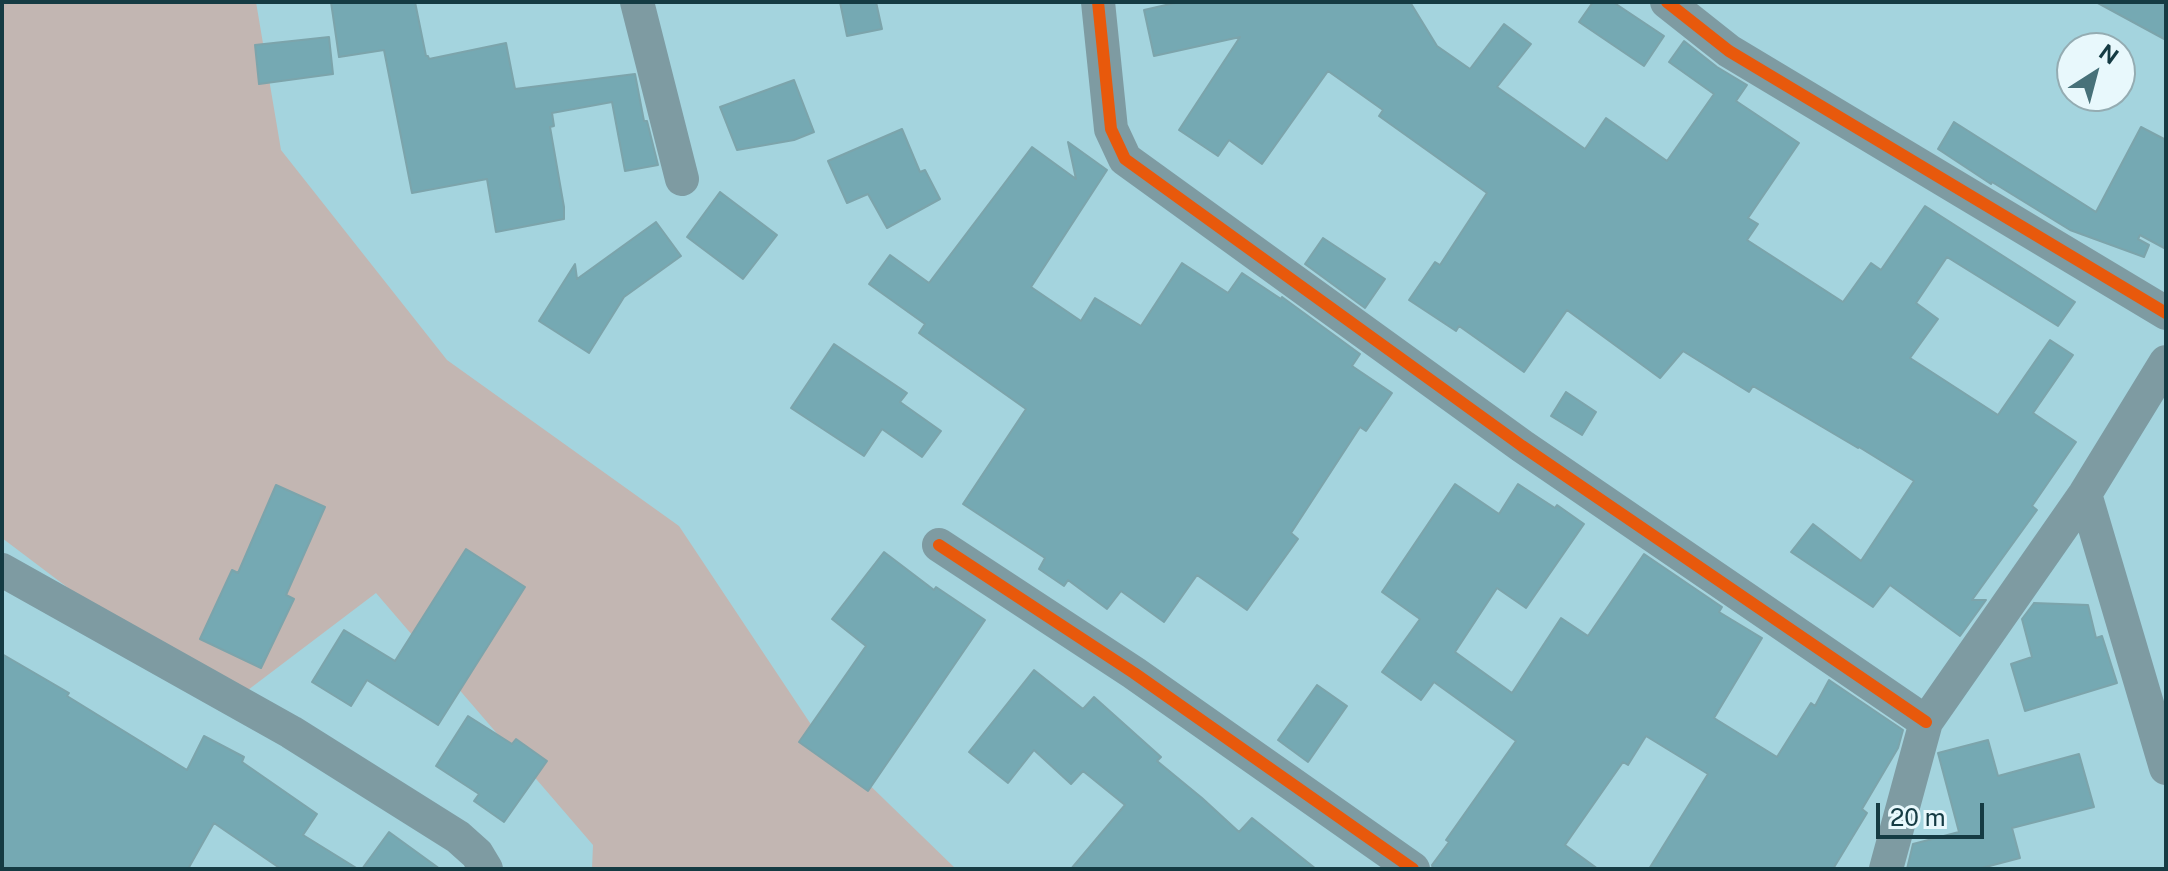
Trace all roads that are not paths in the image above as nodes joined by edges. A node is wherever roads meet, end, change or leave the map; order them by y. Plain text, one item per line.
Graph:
1 (637, 2) edge
2 (1098, 2) edge
3 (1667, 2) edge
4 (682, 179) dead end
5 (2166, 313) edge
6 (2166, 362) edge
7 (2085, 494) junction
8 (939, 545) dead end
9 (2, 570) edge
10 (1926, 722) junction
11 (2166, 768) edge
12 (486, 869) edge
13 (1413, 869) edge
14 (1886, 869) edge

1 - 4 street
2 - 10 street
3 - 5 street
6 - 7 street
7 - 10 street
7 - 11 street
8 - 13 street
9 - 12 street
10 - 14 street

